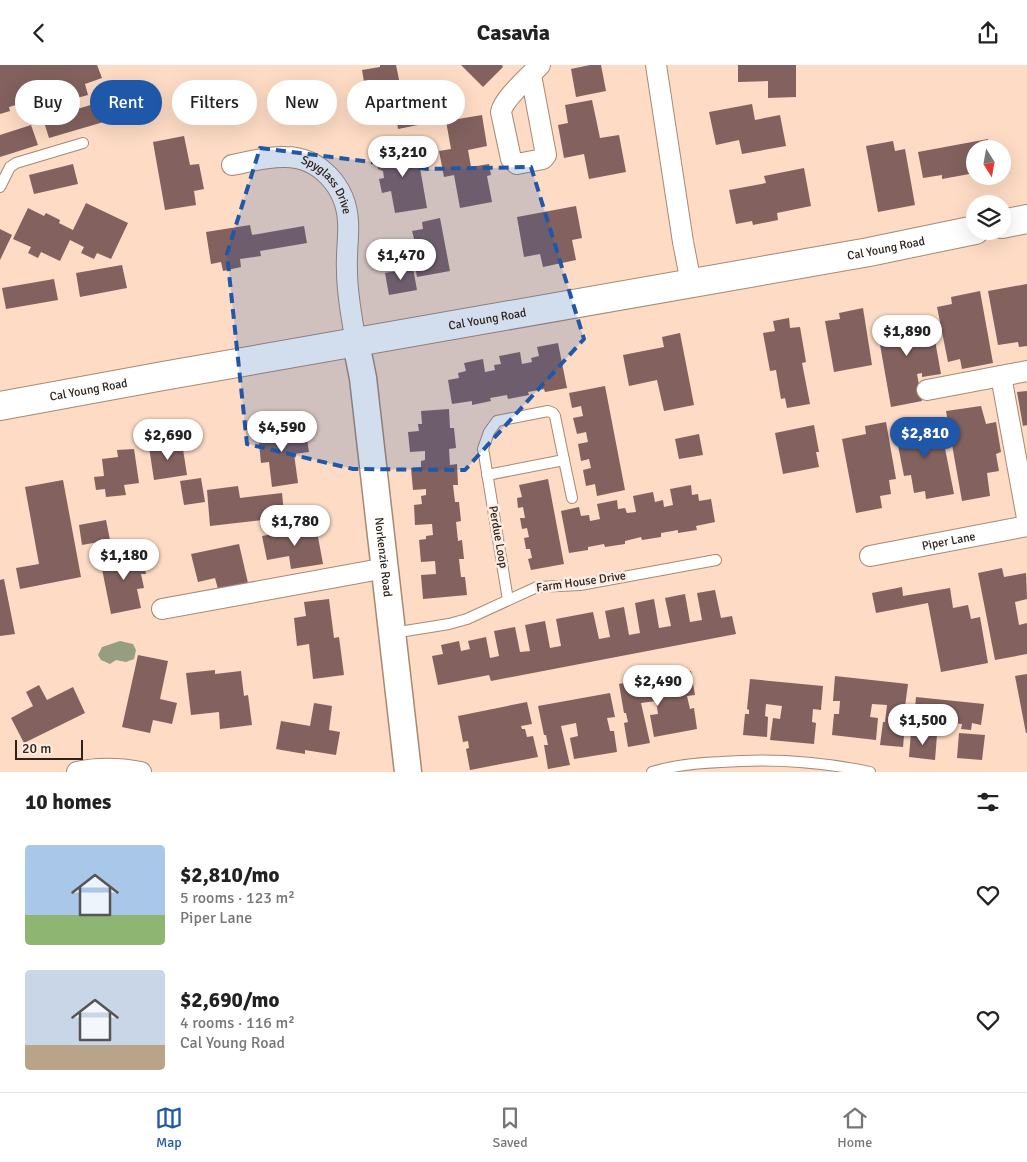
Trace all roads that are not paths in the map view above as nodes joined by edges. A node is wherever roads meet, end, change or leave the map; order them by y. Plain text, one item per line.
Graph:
1 (656, 65) edge
2 (83, 143) dead end
3 (232, 165) dead end
4 (0, 187) edge
5 (1027, 219) edge
6 (1011, 222) edge
7 (966, 232) edge
8 (692, 283) junction
9 (356, 343) junction
10 (1027, 371) edge
11 (1001, 377) junction
12 (927, 390) dead end
13 (0, 406) edge
14 (564, 460) junction
15 (487, 475) junction
16 (572, 498) dead end
17 (1027, 518) edge
18 (1027, 526) edge
19 (870, 556) dead end
20 (716, 560) dead end
21 (386, 568) junction
22 (508, 600) junction
23 (162, 609) dead end
24 (393, 633) junction
25 (704, 767) edge
26 (77, 772) edge
27 (141, 772) edge
28 (408, 772) edge
29 (652, 772) edge
30 (870, 772) edge

1 - 8 street
2 - 4 lane
3 - 9 street, Spyglass Drive
5 - 6 main road
7 - 8 main road, Cal Young Road
8 - 9 main road, Cal Young Road
9 - 13 main road, Cal Young Road
9 - 21 street, Norkenzie Road
10 - 11 street
11 - 12 street
11 - 17 street
14 - 15 lane
14 - 15 lane, Perdue Loop
14 - 16 lane, Perdue Loop
15 - 22 lane, Perdue Loop
18 - 19 street, Piper Lane
20 - 22 lane, Farm House Drive
21 - 23 street
21 - 24 street, Norkenzie Road
22 - 24 lane, Farm House Drive
24 - 28 street, Norkenzie Road
25 - 29 lane
25 - 30 lane
26 - 27 street

